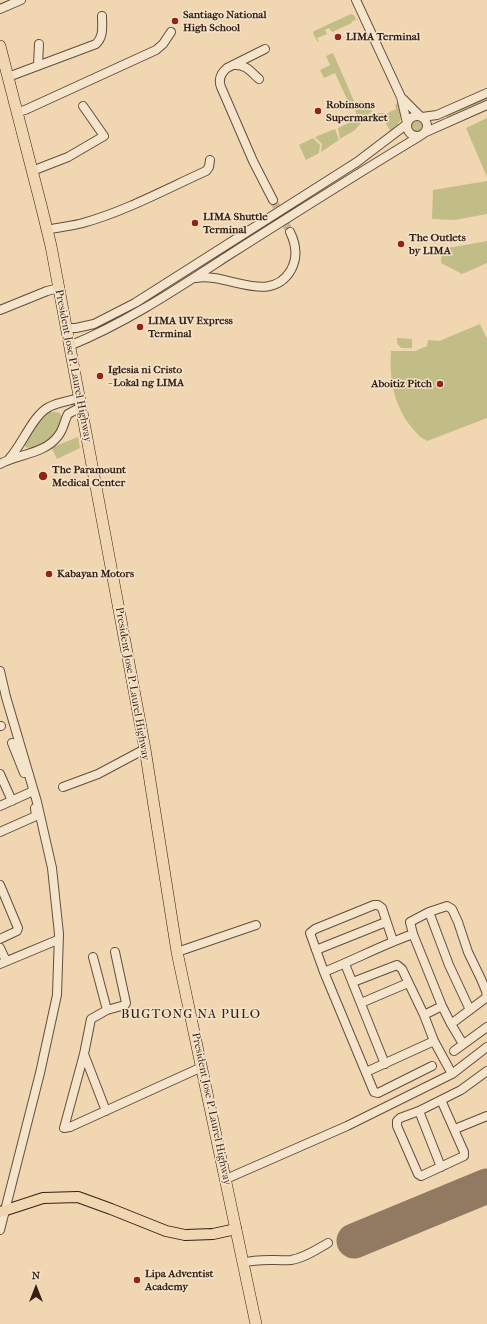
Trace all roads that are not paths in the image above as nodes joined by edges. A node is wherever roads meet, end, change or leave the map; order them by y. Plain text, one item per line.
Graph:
1 (21, 0) edge
2 (356, 0) edge
3 (0, 9) edge
4 (102, 16) dead end
5 (171, 32) dead end
6 (39, 44) dead end
7 (0, 46) edge
8 (265, 49) dead end
9 (38, 65) junction
10 (232, 65) junction
11 (8, 77) junction
12 (259, 79) dead end
13 (487, 93) edge
14 (401, 97) junction
15 (487, 105) edge
16 (83, 106) dead end
17 (17, 112) junction
18 (421, 117) junction
19 (407, 124) junction
20 (423, 134) junction
21 (367, 155) junction
22 (210, 160) dead end
23 (374, 164) junction
24 (32, 170) junction
25 (273, 200) tunnel mouth
26 (47, 230) junction
27 (290, 232) tunnel mouth
28 (190, 281) junction
29 (58, 288) junction
30 (160, 288) junction
31 (166, 296) junction
32 (0, 310) edge
33 (66, 328) junction
34 (69, 346) junction
35 (80, 403) junction
36 (9, 459) junction
37 (0, 464) edge
38 (0, 671) edge
39 (0, 703) edge
40 (10, 716) dead end
41 (10, 744) dead end
42 (145, 749) junction
43 (0, 774) edge
44 (63, 787) dead end
45 (31, 792) junction
46 (12, 801) junction
47 (0, 806) edge
48 (0, 832) edge
49 (0, 885) edge
50 (429, 912) junction
51 (386, 922) junction
52 (256, 925) dead end
53 (413, 934) junction
54 (0, 939) edge
55 (55, 941) dead end
56 (393, 941) junction
57 (0, 948) edge
58 (316, 950) junction
59 (115, 952) dead end
60 (177, 952) junction
61 (93, 957) dead end
62 (3, 963) edge
63 (345, 964) junction
64 (324, 972) junction
65 (484, 979) edge
66 (353, 982) junction
67 (408, 983) junction
68 (361, 1003) junction
69 (442, 1006) junction
70 (106, 1010) junction
71 (470, 1010) junction
72 (424, 1015) junction
73 (451, 1024) junction
74 (487, 1027) edge
75 (434, 1041) junction
76 (463, 1044) junction
77 (487, 1047) edge
78 (454, 1051) dead end
79 (84, 1054) junction
80 (385, 1064) junction
81 (432, 1066) dead end
82 (202, 1067) junction
83 (487, 1071) edge
84 (366, 1072) junction
85 (452, 1074) junction
86 (441, 1100) junction
87 (106, 1111) junction
88 (419, 1111) junction
89 (487, 1116) edge
90 (455, 1129) junction
91 (441, 1167) junction
92 (226, 1179) junction
93 (3, 1211) edge
94 (236, 1229) junction
95 (0, 1230) edge
96 (328, 1243) dead end
97 (243, 1263) junction
98 (256, 1324) edge

1 - 3 street
2 - 14 street
4 - 9 street
5 - 17 street
6 - 9 street
7 - 11 highway, President Jose P. Laurel Highway
8 - 10 street
9 - 11 street
10 - 12 street
10 - 25 street
11 - 17 highway, President Jose P. Laurel Highway
13 - 18 street
14 - 18 street
14 - 19 street
15 - 20 street
16 - 24 street
17 - 24 highway, President Jose P. Laurel Highway
18 - 19 street
18 - 20 street
19 - 20 street
19 - 21 street
20 - 23 street
21 - 23 street
21 - 30 street
22 - 26 street
23 - 28 street
24 - 26 highway, President Jose P. Laurel Highway
26 - 29 highway, President Jose P. Laurel Highway
27 - 28 street
28 - 31 street
29 - 32 street
29 - 33 highway, President Jose P. Laurel Highway
30 - 31 street
30 - 33 street
31 - 34 street
33 - 34 highway, President Jose P. Laurel Highway
34 - 35 highway, President Jose P. Laurel Highway
35 - 36 street
35 - 36 street
35 - 42 highway, President Jose P. Laurel Highway
36 - 37 street
38 - 93 street
39 - 40 street
41 - 45 street
42 - 44 street
42 - 60 highway, President Jose P. Laurel Highway
43 - 46 street
45 - 46 street
45 - 48 street
46 - 47 street
49 - 54 street
50 - 53 street
50 - 65 street
50 - 71 street
51 - 56 street
51 - 58 street
51 - 58 street
52 - 60 street
53 - 56 street
53 - 69 street
55 - 62 street
56 - 63 street
57 - 62 street
58 - 64 street
59 - 70 street
60 - 82 highway, President Jose P. Laurel Highway
61 - 70 street
63 - 64 street
63 - 66 street
64 - 84 street
65 - 71 street
66 - 67 street
66 - 68 street
67 - 68 street
67 - 72 street
68 - 80 street
69 - 72 street
69 - 73 street
70 - 79 street
71 - 73 street
72 - 75 street
73 - 76 street
74 - 76 street
75 - 80 street
75 - 85 street
76 - 78 street
77 - 85 street
79 - 87 street
79 - 87 street
80 - 84 street
81 - 84 street
82 - 87 street
82 - 92 highway, President Jose P. Laurel Highway
83 - 86 street
85 - 92 street
86 - 88 street
86 - 90 street
88 - 91 street
88 - 91 street
89 - 90 street
90 - 91 street
92 - 94 highway, President Jose P. Laurel Highway
93 - 94 main road
93 - 95 street
94 - 97 highway, President Jose P. Laurel Highway
96 - 97 street
97 - 98 highway, President Jose P. Laurel Highway

